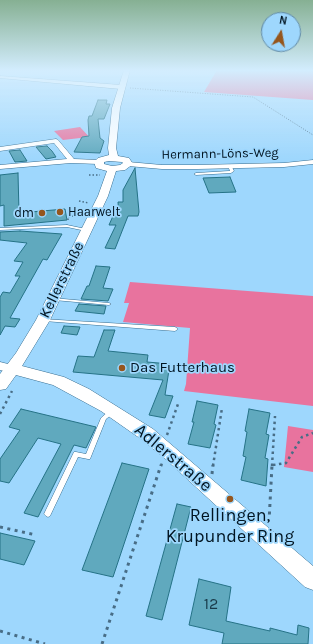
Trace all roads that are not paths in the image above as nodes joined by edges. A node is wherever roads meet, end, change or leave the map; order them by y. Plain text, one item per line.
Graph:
1 (118, 100) edge
2 (0, 149) edge
3 (114, 158) junction
4 (70, 161) junction
5 (99, 162) junction
6 (313, 162) edge
7 (128, 164) junction
8 (230, 166) junction
9 (0, 167) edge
10 (112, 169) junction
11 (196, 174) dead end
12 (0, 229) edge
13 (86, 230) junction
14 (53, 299) junction
15 (109, 304) dead end
16 (43, 320) junction
17 (175, 329) dead end
18 (6, 368) edge
19 (7, 386) edge
20 (113, 411) junction
21 (48, 514) dead end
22 (313, 580) edge

1 - 3 main road
2 - 4 street
3 - 5 main road
3 - 7 main road
4 - 5 street
4 - 9 street
5 - 10 main road
6 - 8 street, Hermann-Löns-Weg
7 - 8 street, Hermann-Löns-Weg
7 - 10 main road
8 - 11 lane
10 - 13 main road, Kellerstraße
12 - 13 lane
13 - 14 main road, Kellerstraße
14 - 15 lane
14 - 16 main road, Kellerstraße
16 - 17 lane
16 - 18 main road, Kellerstraße
18 - 19 main road, Kellerstraße
18 - 20 main road, Adlerstraße
20 - 21 lane
20 - 22 main road, Adlerstraße

